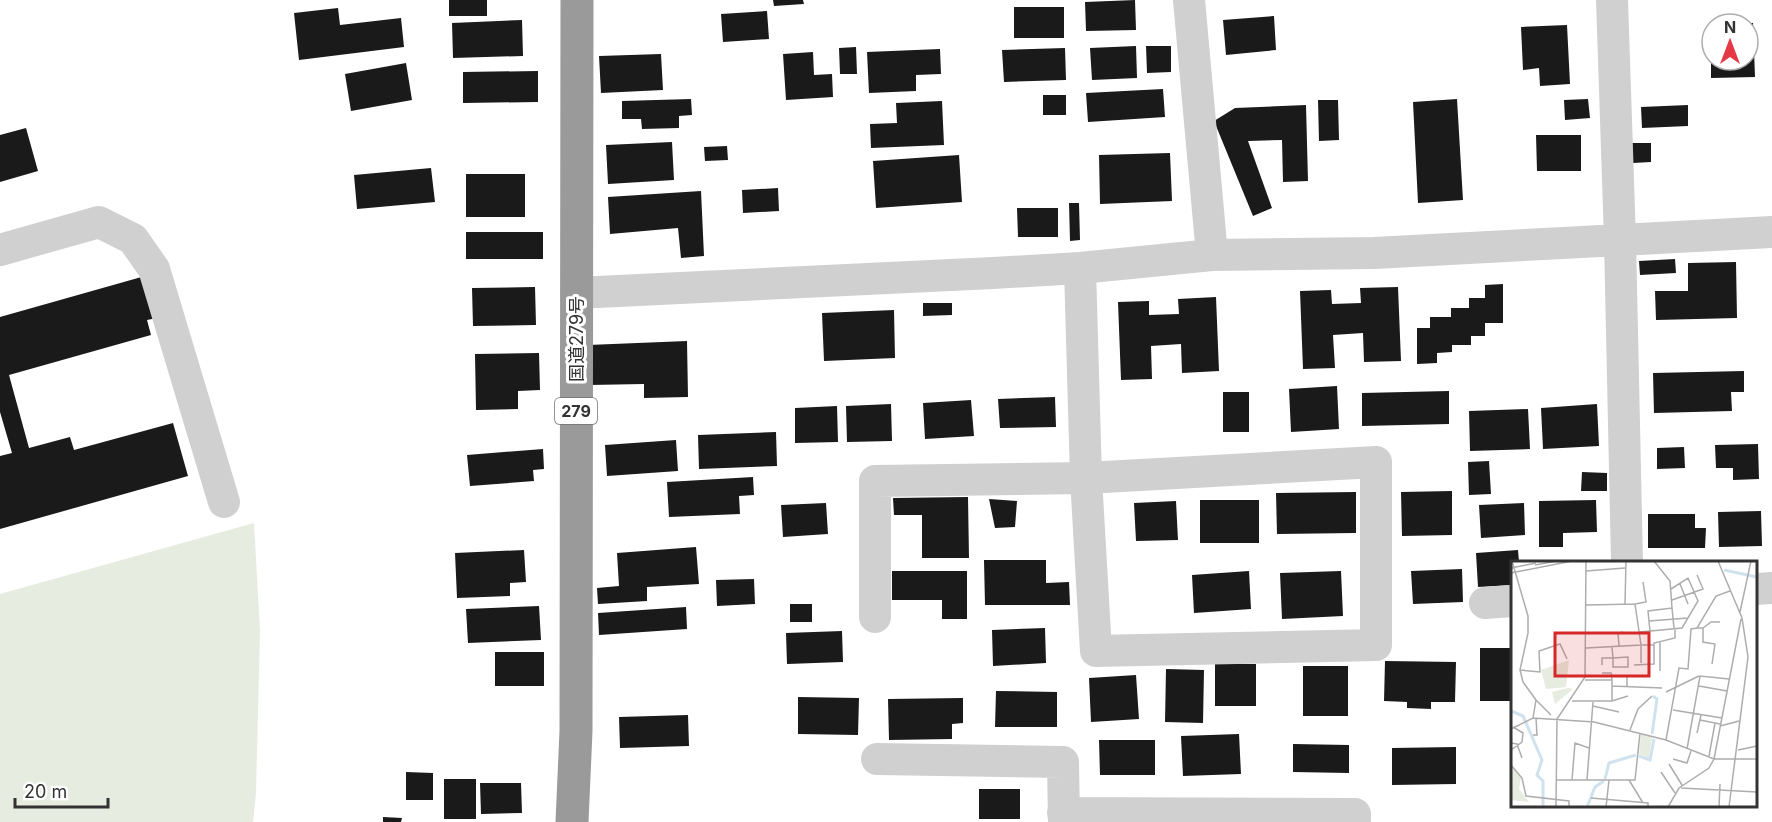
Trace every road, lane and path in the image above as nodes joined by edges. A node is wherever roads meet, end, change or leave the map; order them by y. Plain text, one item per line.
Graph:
1 (577, 0) edge
2 (1189, 0) edge
3 (1612, 0) edge
4 (1772, 232) edge
5 (1620, 240) junction
6 (0, 250) edge
7 (1212, 255) junction
8 (1080, 268) junction
9 (576, 293) junction
10 (1086, 478) junction
11 (224, 502) dead end
12 (1627, 561) edge
13 (1772, 588) edge
14 (1757, 589) edge
15 (875, 617) dead end
16 (877, 759) dead end
17 (1064, 818) edge
18 (572, 822) edge
19 (1355, 822) edge

1 - 9 highway, 国道279号 / 279
2 - 7 street
3 - 5 street
4 - 5 street
5 - 7 street
5 - 12 street
6 - 11 street
7 - 8 street
8 - 9 street
8 - 10 street
9 - 18 highway, 国道279号 / 279
10 - 10 street
10 - 15 street
13 - 14 street
16 - 17 street
17 - 19 street

